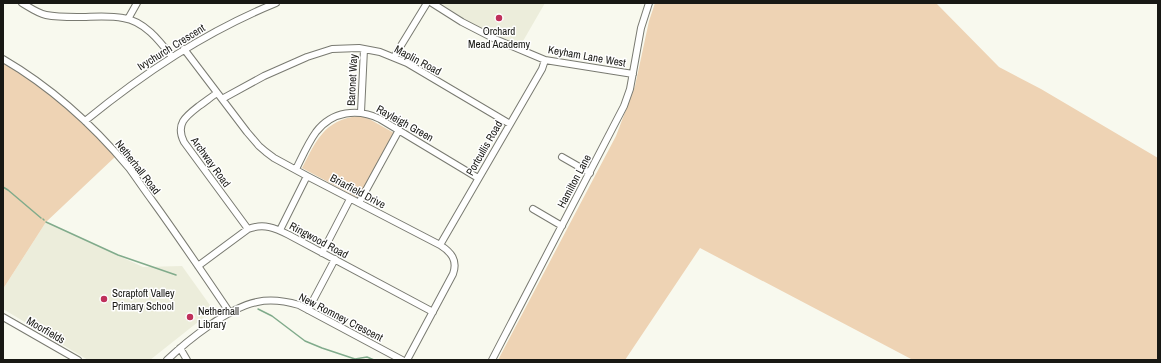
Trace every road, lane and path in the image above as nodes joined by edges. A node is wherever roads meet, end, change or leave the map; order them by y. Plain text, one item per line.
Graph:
1 (22, 3) edge
2 (136, 3) edge
3 (275, 3) edge
4 (427, 3) edge
5 (432, 3) edge
6 (649, 3) edge
7 (128, 19) junction
8 (184, 49) junction
9 (364, 49) junction
10 (172, 57) junction
11 (394, 57) junction
12 (3, 59) edge
13 (545, 60) junction
14 (633, 74) junction
15 (217, 93) junction
16 (222, 99) junction
17 (361, 112) junction
18 (85, 121) junction
19 (510, 124) junction
20 (399, 130) junction
21 (562, 157) dead end
22 (296, 170) junction
23 (590, 172) junction
24 (307, 176) junction
25 (478, 178) junction
26 (350, 199) junction
27 (359, 204) junction
28 (533, 209) dead end
29 (562, 226) junction
30 (248, 229) junction
31 (280, 230) junction
32 (440, 245) junction
33 (322, 253) junction
34 (335, 260) junction
35 (198, 266) junction
36 (308, 310) junction
37 (433, 312) junction
38 (230, 313) junction
39 (3, 317) edge
40 (180, 348) junction
41 (67, 357) edge
42 (78, 360) edge
43 (166, 360) edge
44 (187, 360) edge
45 (402, 360) edge
46 (407, 360) edge
47 (492, 360) edge

1 - 7 street
2 - 7 street
3 - 8 street, Ivychurch Crescent
4 - 11 street
5 - 13 street, Keyham Lane West
6 - 14 street, Hamilton Lane
7 - 10 street
8 - 10 street, Ivychurch Crescent
8 - 15 street, Briarfield Drive
9 - 11 street, Maplin Road
9 - 16 street, Maplin Road
9 - 17 street, Baronet Way
10 - 18 street, Ivychurch Crescent
11 - 19 street, Maplin Road
12 - 18 street, Netherhall Road
13 - 14 street, Keyham Lane West
13 - 19 street, Portcullis Road
14 - 23 street, Hamilton Lane
15 - 16 street, Briarfield Drive
15 - 30 street, Archway Road
16 - 22 street, Briarfield Drive
17 - 20 street, Rayleigh Green
17 - 22 street, Rayleigh Green
18 - 35 street, Netherhall Road
19 - 25 street, Portcullis Road
20 - 25 street, Rayleigh Green
20 - 27 street
21 - 23 street
22 - 24 street, Briarfield Drive
23 - 29 street, Hamilton Lane
24 - 26 street, Briarfield Drive
24 - 31 street
25 - 32 street, Portcullis Road
26 - 27 street, Briarfield Drive
26 - 33 street
27 - 32 street, Briarfield Drive
28 - 29 street
29 - 47 street, Hamilton Lane
30 - 31 street, Ringwood Road
30 - 35 street, Ringwood Road
31 - 33 street, Ringwood Road
32 - 37 street, Briarfield Drive
33 - 34 street, Ringwood Road
34 - 36 street
34 - 37 street, Ringwood Road
35 - 38 street, Netherhall Road
36 - 38 street, New Romney Crescent
36 - 45 street, New Romney Crescent
37 - 46 street, Briarfield Drive
38 - 40 street, New Romney Crescent
39 - 41 street, Moorfields
40 - 43 street, New Romney Crescent
40 - 44 street
41 - 42 street, Moorfields

